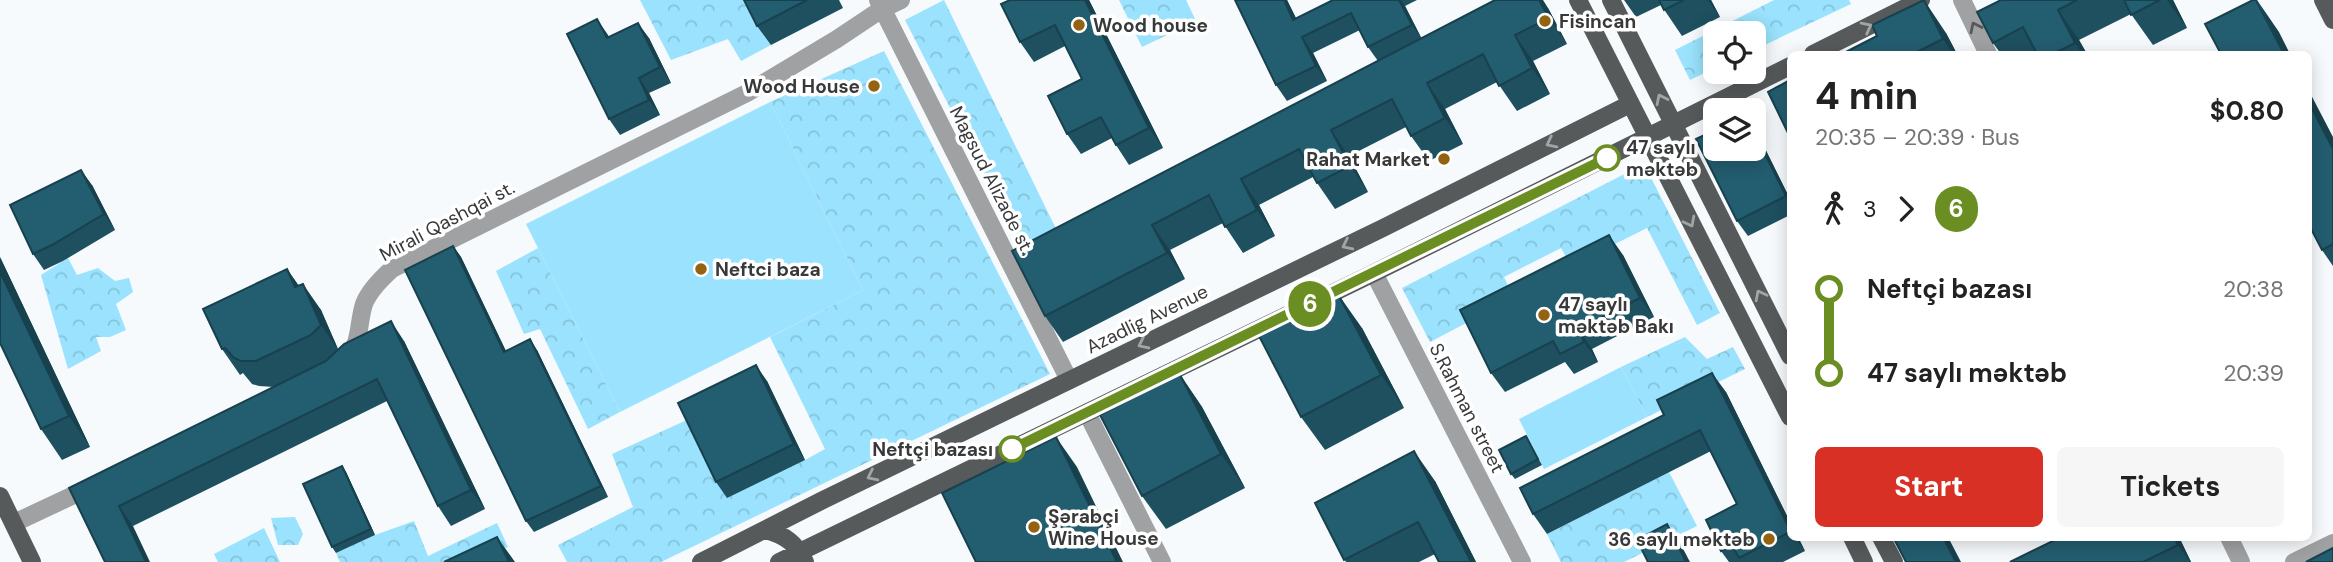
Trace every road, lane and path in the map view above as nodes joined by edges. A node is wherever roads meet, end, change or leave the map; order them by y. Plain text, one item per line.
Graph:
1 (901, 0) edge
2 (1578, 0) edge
3 (1611, 0) edge
4 (1920, 0) edge
5 (1962, 0) edge
6 (2323, 0) edge
7 (880, 5) edge
8 (2333, 20) edge
9 (1819, 51) edge
10 (1987, 51) edge
11 (1787, 68) edge
12 (1630, 104) junction
13 (1681, 121) junction
14 (1647, 138) junction
15 (1374, 273) junction
16 (1787, 350) edge
17 (335, 370) edge
18 (1069, 380) junction
19 (1787, 411) edge
20 (1087, 413) junction
21 (105, 480) edge
22 (0, 496) edge
23 (13, 523) junction
24 (765, 530) junction
25 (1854, 541) edge
26 (1883, 541) edge
27 (2231, 541) edge
28 (2333, 543) edge
29 (802, 557) edge
30 (32, 562) edge
31 (701, 562) edge
32 (779, 562) edge
33 (1162, 562) edge
34 (1522, 562) edge
35 (1864, 562) edge
36 (1894, 562) edge
37 (2241, 562) edge
38 (2294, 562) edge

1 - 7 street, Mirali Qashqai st.
2 - 12 main road
13 -> 3 main road
9 -> 4 main road
10 -> 5 street
6 - 8 main road
7 - 17 street, Mirali Qashqai st.
7 - 18 street, Magsud Alizade st.
11 - 13 main road
12 - 14 main road
12 -> 18 main road, Azadlig Avenue
13 - 14 main road
16 -> 13 main road
14 - 15 main road
14 -> 19 main road
15 - 20 main road
15 - 34 street, S.Rahman street
18 -> 24 main road, Azadlig Avenue
20 - 29 main road
20 - 33 street
21 - 23 street
22 - 23 main road
23 - 30 main road
24 - 29 main road
24 - 31 main road, Azadlig Avenue
25 - 35 main road
26 - 36 main road
27 - 37 street
28 - 38 street
29 - 32 main road

